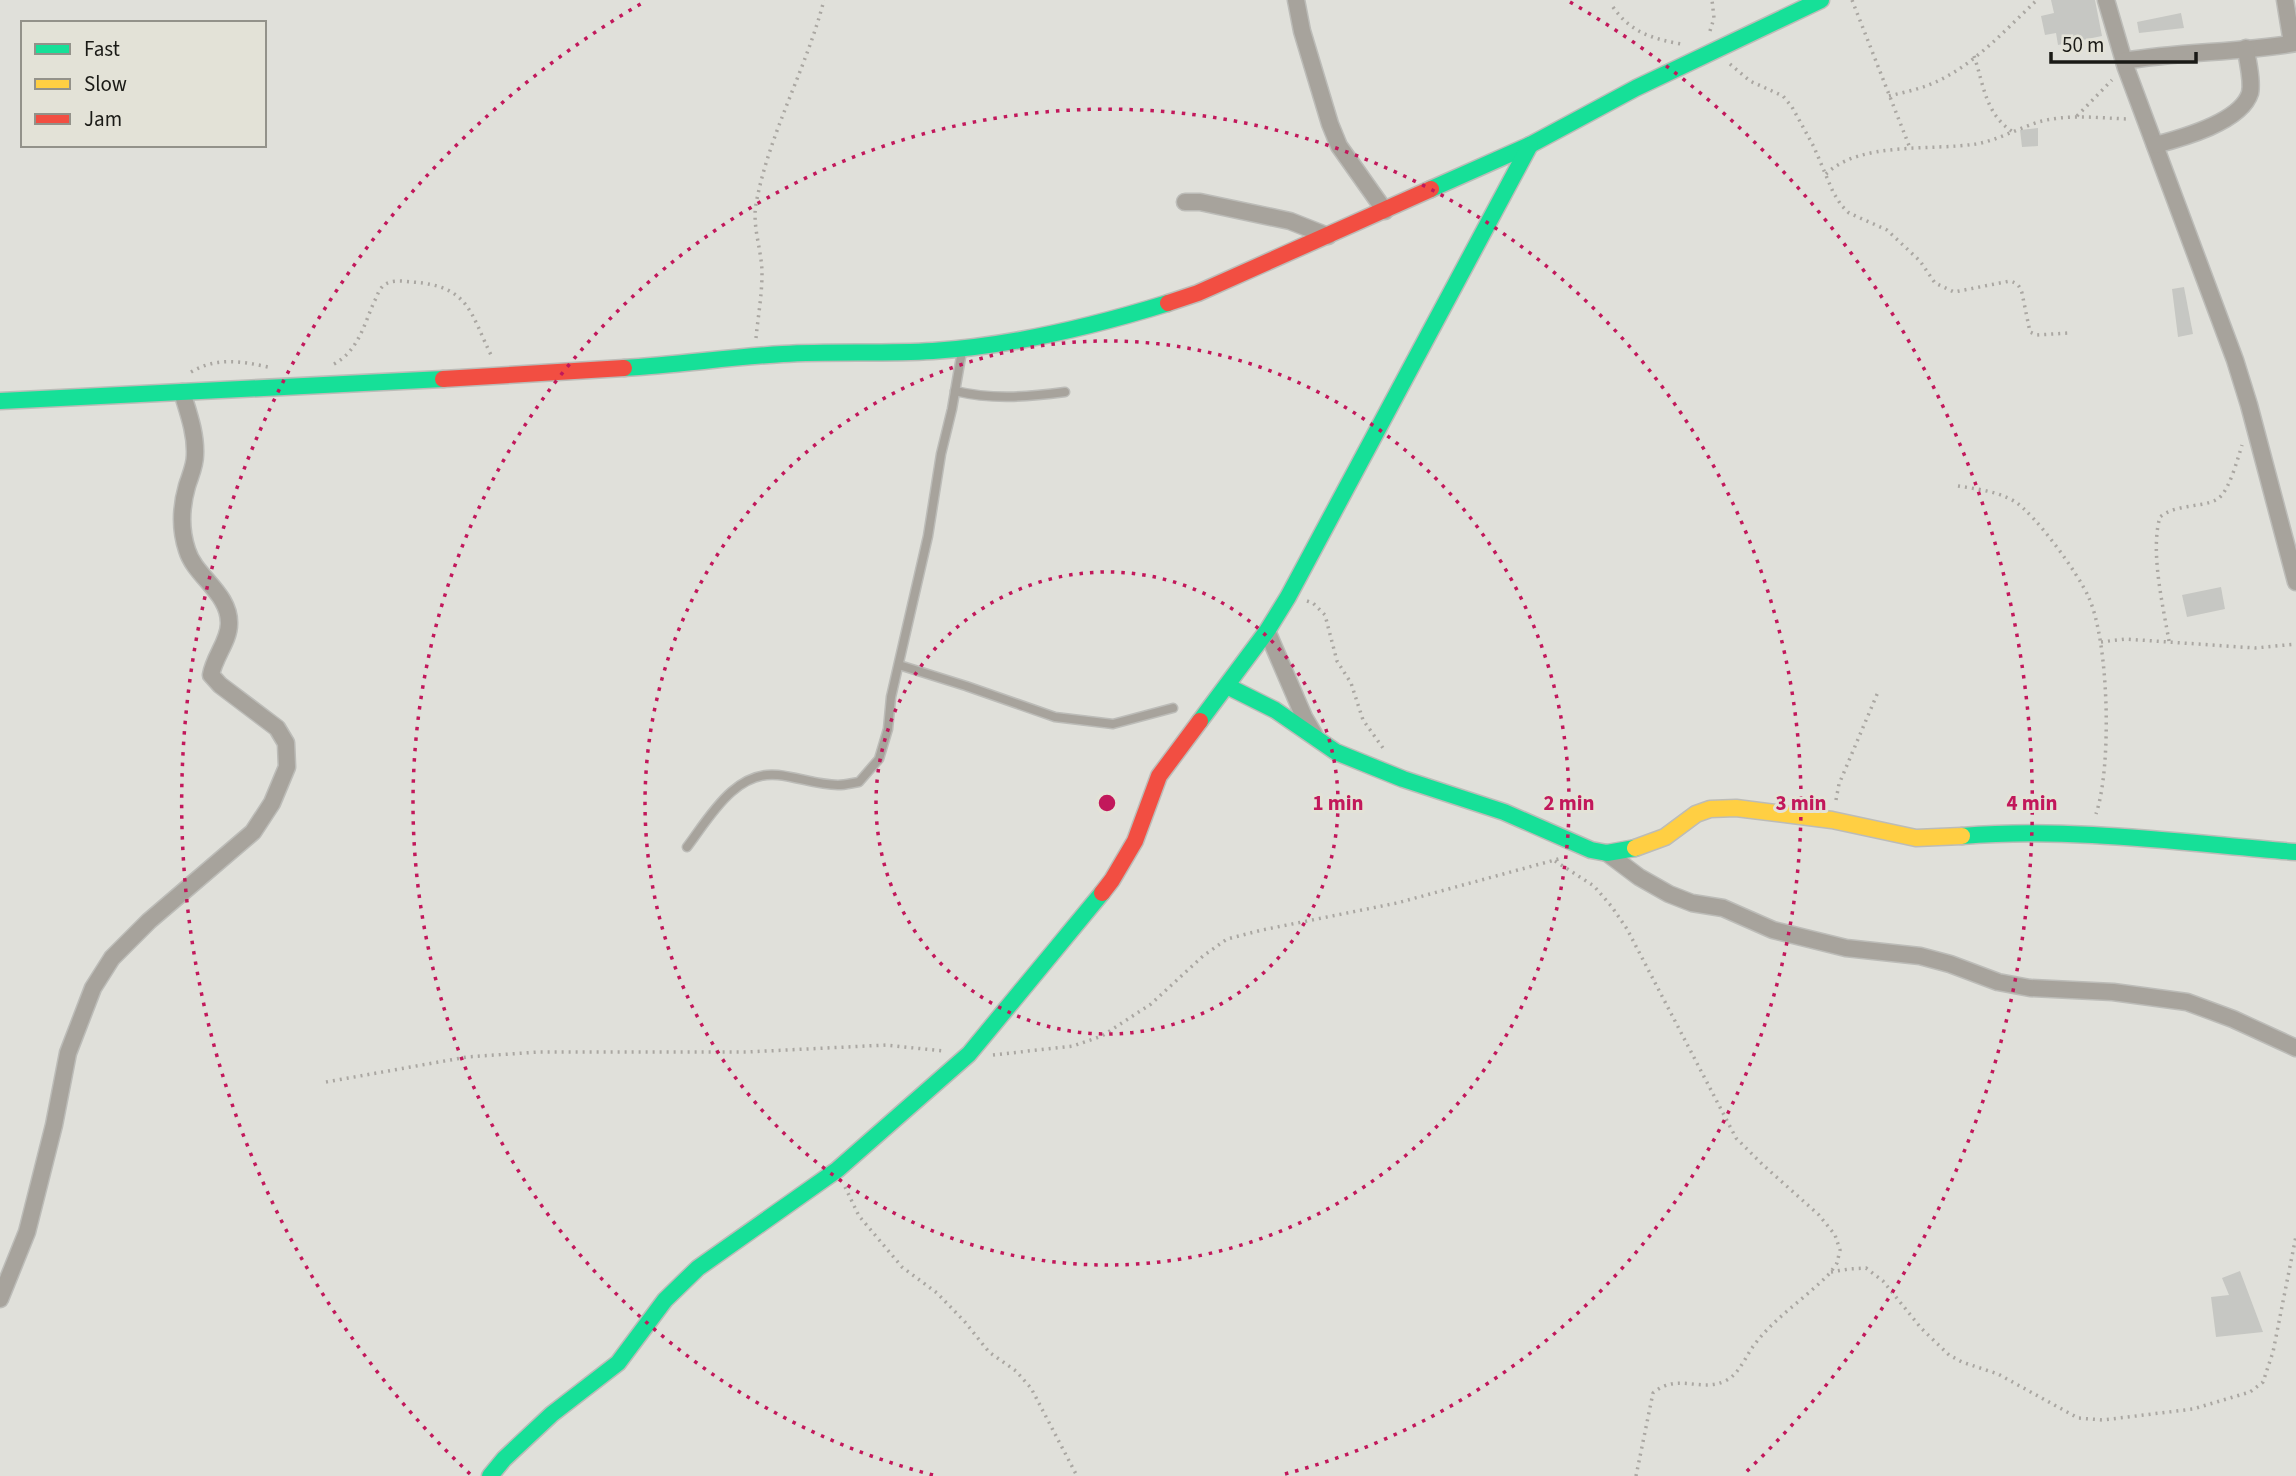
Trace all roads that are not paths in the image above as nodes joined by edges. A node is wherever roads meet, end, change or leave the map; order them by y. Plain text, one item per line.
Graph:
1 (1296, 0) edge
2 (1821, 0) edge
3 (2106, 0) edge
4 (2285, 0) edge
5 (2294, 43) edge
6 (2246, 48) junction
7 (2125, 65) junction
8 (1530, 145) junction
9 (2155, 145) junction
10 (1185, 202) dead end
11 (1385, 211) junction
12 (1328, 236) junction
13 (962, 348) junction
14 (956, 391) junction
15 (182, 392) junction
16 (1065, 392) dead end
17 (0, 401) edge
18 (2296, 582) edge
19 (1267, 631) junction
20 (899, 665) junction
21 (1227, 687) junction
22 (1174, 708) dead end
23 (1315, 737) junction
24 (687, 847) dead end
25 (1599, 851) junction
26 (2296, 852) edge
27 (2296, 1048) edge
28 (0, 1299) edge
29 (490, 1476) edge

1 - 11 street
2 - 8 street
3 - 7 street
4 - 5 street
5 - 6 street
6 - 7 street
6 - 9 street
7 - 9 street
8 - 11 street
8 - 19 street
9 - 18 street
10 - 12 street
11 - 12 street
12 - 13 street
13 - 14 lane
13 - 15 street
14 - 16 lane
14 - 20 lane
15 - 17 street
15 - 28 street
19 - 21 street
19 - 23 street
20 - 22 lane
20 - 24 lane
21 - 23 street
21 - 29 street
23 - 25 street
25 - 26 street
25 - 27 street

